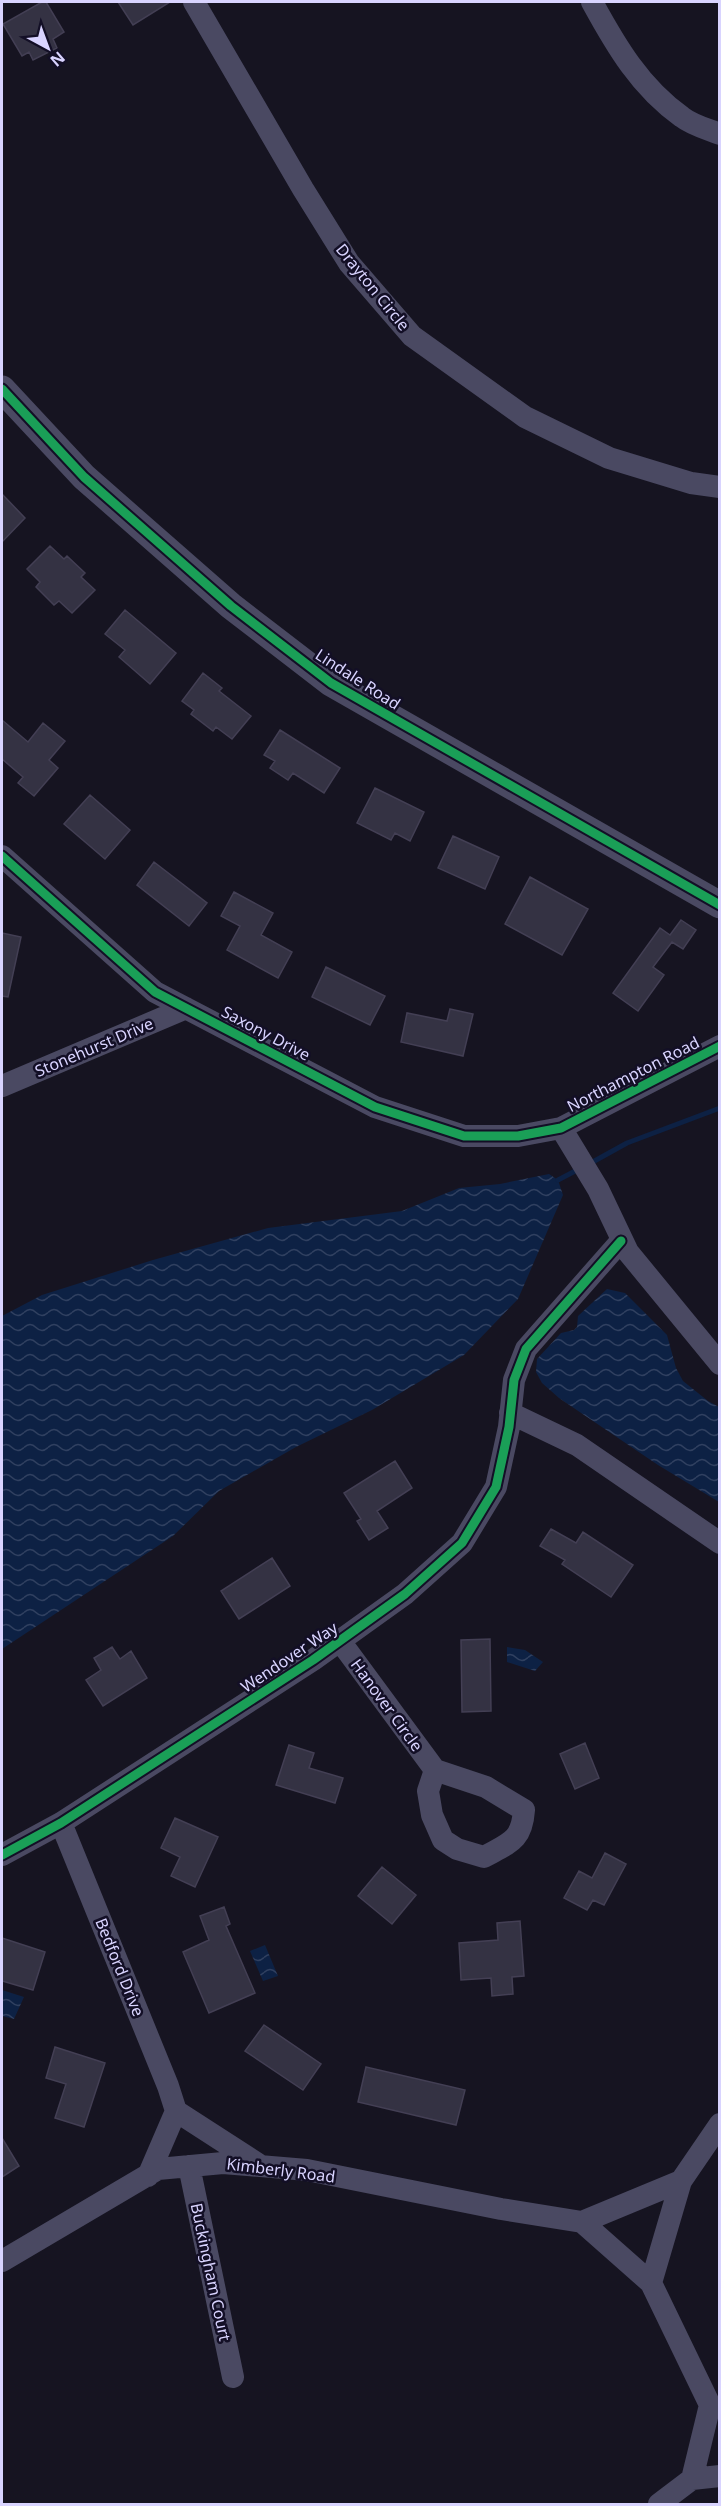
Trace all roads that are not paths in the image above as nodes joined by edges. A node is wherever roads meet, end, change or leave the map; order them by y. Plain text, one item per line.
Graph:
1 (194, 2) edge
2 (591, 2) edge
3 (720, 134) edge
4 (2, 389) edge
5 (720, 487) edge
6 (2, 856) edge
7 (720, 905) edge
8 (186, 1008) junction
9 (720, 1046) edge
10 (2, 1086) edge
11 (566, 1138) junction
12 (621, 1241) junction
13 (720, 1364) edge
14 (510, 1413) junction
15 (720, 1543) edge
16 (340, 1641) junction
17 (435, 1770) junction
18 (62, 1823) junction
19 (2, 1855) edge
20 (176, 2111) junction
21 (720, 2124) edge
22 (189, 2166) junction
23 (262, 2166) junction
24 (148, 2176) junction
25 (681, 2181) junction
26 (582, 2222) junction
27 (2, 2261) edge
28 (651, 2283) junction
29 (233, 2377) dead end
30 (715, 2408) edge
31 (720, 2476) edge
32 (692, 2479) junction
33 (659, 2505) edge

1 - 5 street, Drayton Circle
2 - 3 street
4 - 7 street, Lindale Road
6 - 8 street, Saxony Drive
8 - 10 street, Stonehurst Drive
8 - 11 street, Saxony Drive
9 - 11 street, Northampton Road
11 - 12 street
12 - 13 street
12 - 14 street
14 - 15 street
14 - 16 street, Wendover Way
16 - 17 street, Hanover Circle
16 - 18 street, Wendover Way
17 - 17 street
18 - 19 street, Wendover Way
18 - 20 street, Bedford Drive
20 - 23 street
20 - 24 street
21 - 25 street
22 - 23 street, Kimberly Road
22 - 24 street, Kimberly Road
22 - 29 street, Buckingham Court
23 - 26 street, Kimberly Road
24 - 27 street, Kimberly Road
25 - 26 street
25 - 28 street
26 - 28 street
28 - 30 street
30 - 32 street
31 - 32 street
32 - 33 street

